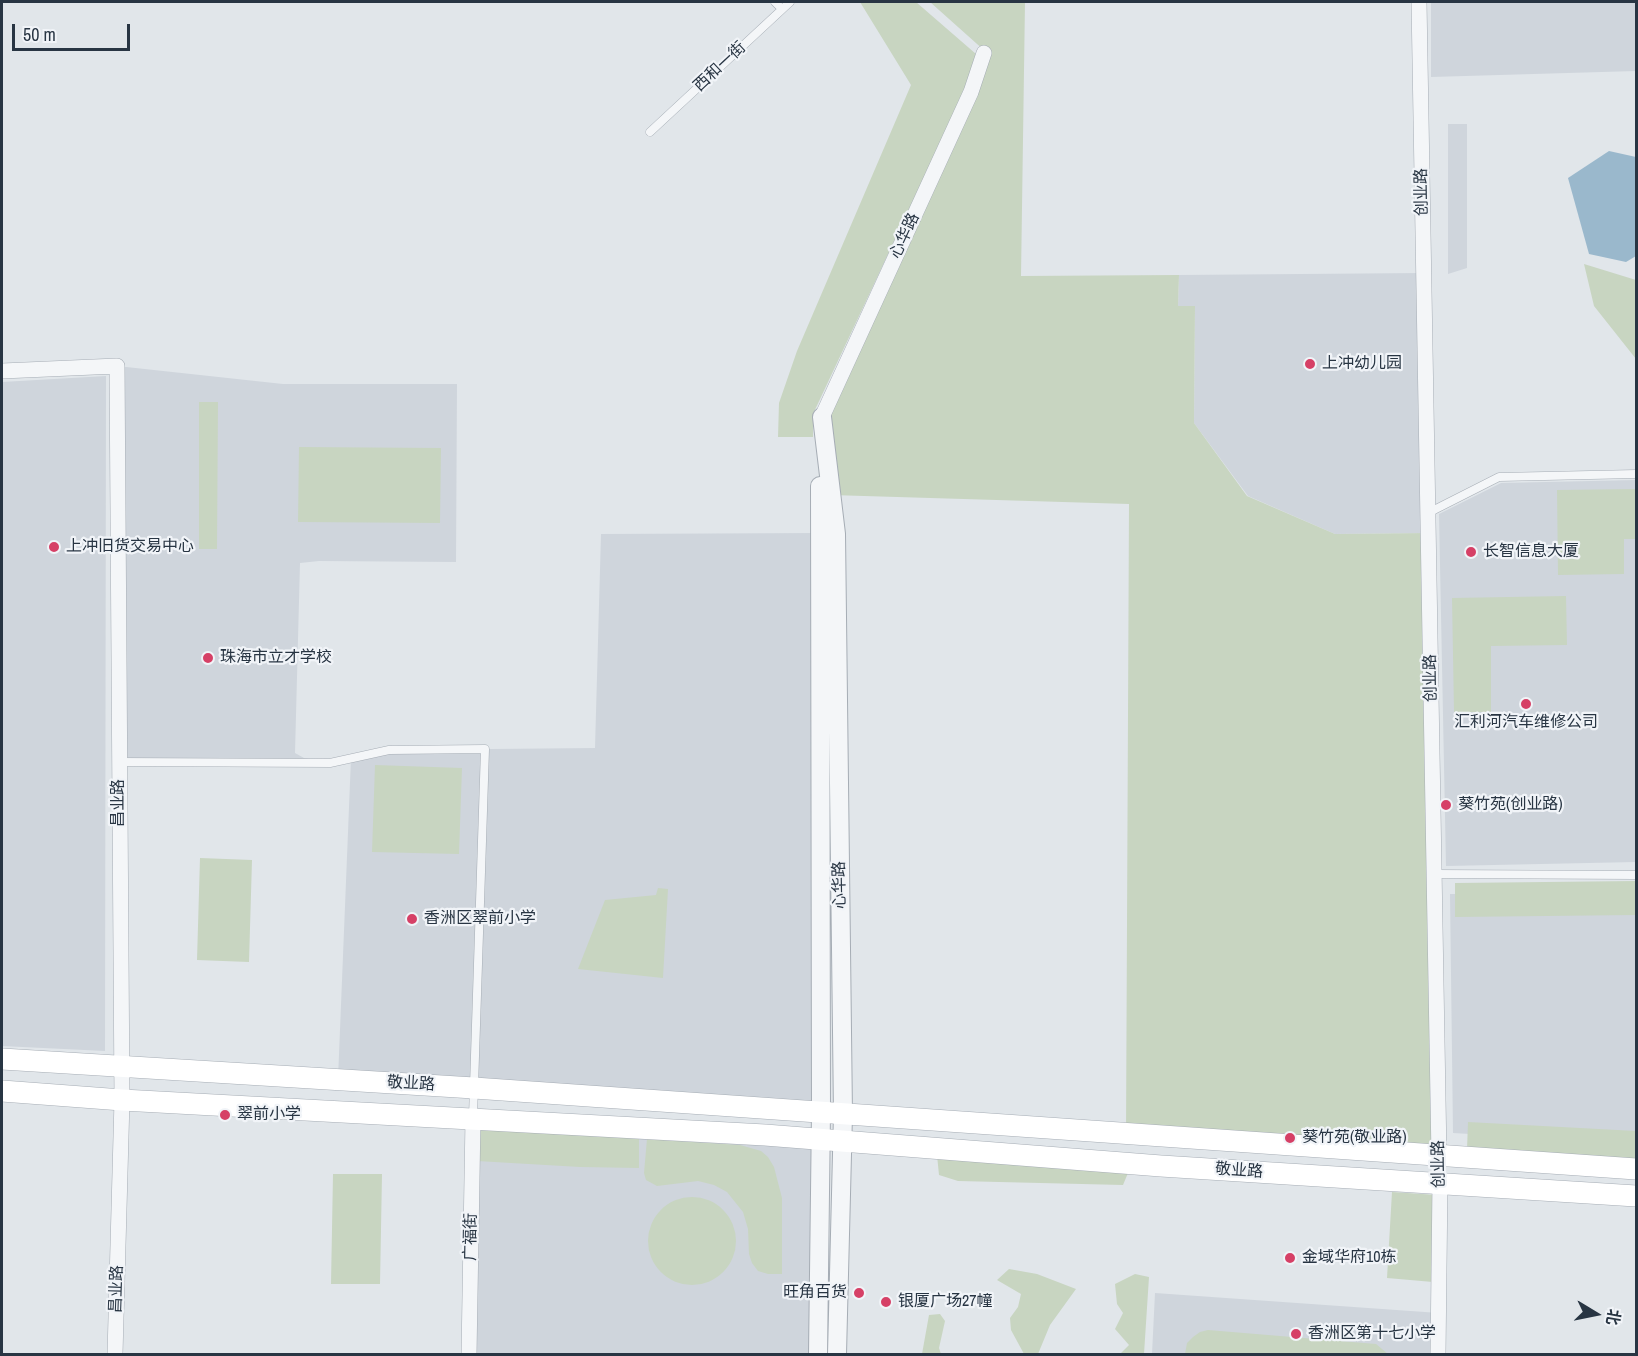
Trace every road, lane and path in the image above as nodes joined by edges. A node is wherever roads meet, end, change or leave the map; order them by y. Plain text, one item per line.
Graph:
1 (775, 2) edge
2 (790, 2) edge
3 (1419, 2) edge
4 (782, 9) junction
5 (984, 53) dead end
6 (650, 132) dead end
7 (2, 371) edge
8 (822, 417) junction
9 (1636, 474) edge
10 (1428, 513) junction
11 (119, 762) junction
12 (1435, 874) junction
13 (1636, 874) edge
14 (2, 1059) edge
15 (121, 1066) junction
16 (474, 1088) junction
17 (2, 1091) edge
18 (122, 1100) junction
19 (821, 1112) junction
20 (843, 1114) junction
21 (473, 1119) junction
22 (820, 1140) junction
23 (842, 1141) junction
24 (1439, 1156) junction
25 (1636, 1169) edge
26 (1440, 1183) junction
27 (1636, 1196) edge
28 (115, 1354) edge
29 (469, 1354) edge
30 (818, 1354) edge
31 (837, 1354) edge
32 (1438, 1354) edge

1 - 4 lane
2 - 4 lane, 西和一街
3 - 10 street, 创业路
4 - 6 lane, 西和一街
5 - 8 street, 心华路
7 - 11 street, 昌业路
8 - 19 street, 心华路
8 - 20 street, 心华路
9 - 10 lane
10 - 12 street, 创业路
11 - 15 street, 昌业路
11 - 16 lane
12 - 13 lane
12 - 24 street, 创业路
14 - 15 main road, 敬业路
15 - 16 main road, 敬业路
15 - 18 street, 昌业路
16 - 19 main road, 敬业路
16 - 21 lane
17 - 18 main road, 敬业路
18 - 21 main road, 敬业路
18 - 28 street, 昌业路
19 - 20 main road, 敬业路
19 - 22 street, 心华路
20 - 23 street, 心华路
20 - 24 main road, 敬业路
21 - 22 main road, 敬业路
21 - 29 street, 广福街
22 - 23 main road, 敬业路
22 - 30 street, 心华路
23 - 26 main road, 敬业路
23 - 31 street, 心华路
24 - 25 main road, 敬业路
24 - 26 street, 创业路
26 - 27 main road, 敬业路
26 - 32 street, 创业路

